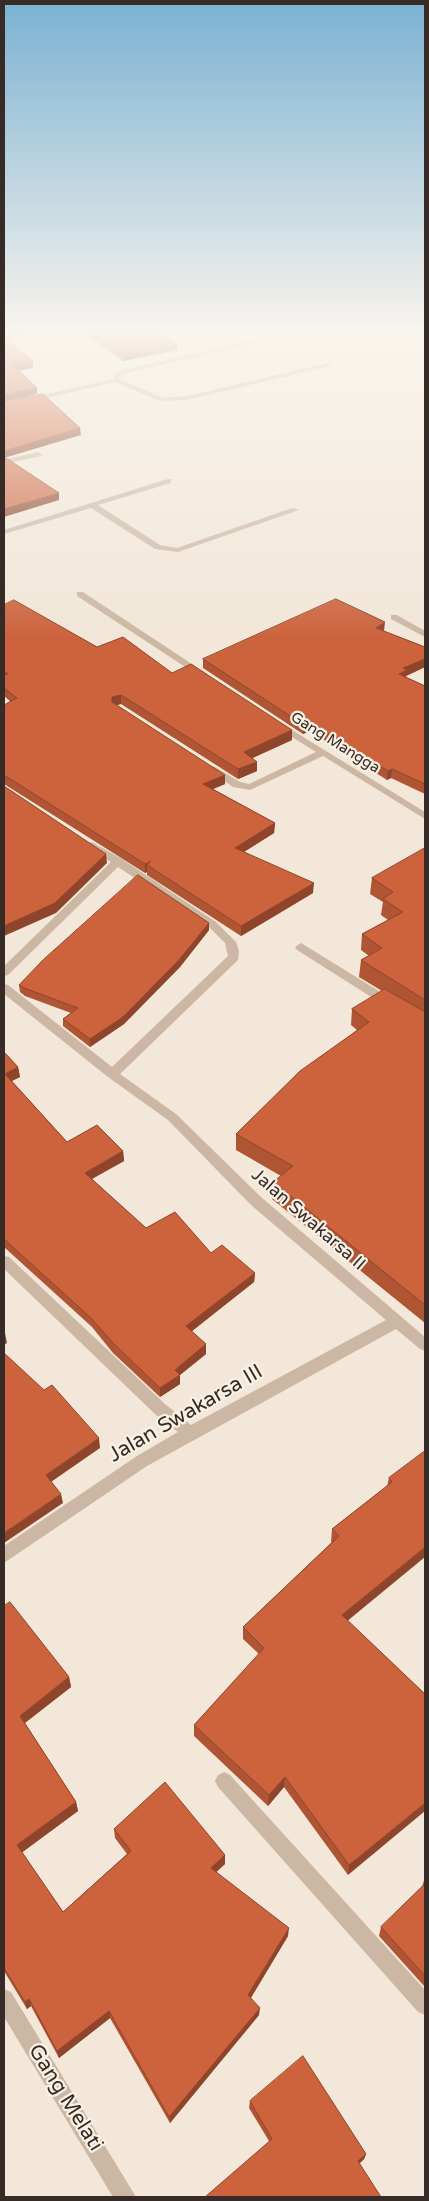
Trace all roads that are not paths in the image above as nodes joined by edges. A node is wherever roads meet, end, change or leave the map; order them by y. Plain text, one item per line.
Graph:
1 (38, 454) dead end
2 (4, 462) edge
3 (168, 481) dead end
4 (92, 505) junction
5 (295, 510) dead end
6 (4, 532) edge
7 (80, 594) dead end
8 (394, 617) dead end
9 (425, 634) edge
10 (209, 679) edge
11 (274, 721) edge
12 (322, 753) junction
13 (207, 766) edge
14 (425, 816) edge
15 (85, 841) edge
16 (118, 861) junction
17 (301, 947) dead end
18 (4, 972) edge
19 (4, 988) edge
20 (400, 1009) edge
21 (112, 1074) junction
22 (4, 1261) edge
23 (396, 1322) junction
24 (425, 1345) edge
25 (190, 1433) junction
26 (4, 1555) edge
27 (224, 1781) dead end
28 (4, 1999) edge
29 (425, 2005) edge
30 (125, 2197) edge

1 - 2 street
3 - 4 street
4 - 5 street
4 - 6 street
7 - 10 street
8 - 9 street
11 - 12 street, Gang Mangga
12 - 13 street
12 - 14 street, Gang Mangga
15 - 16 street
16 - 18 street
16 - 21 street
17 - 20 street
19 - 21 street, Jalan Swakarsa II
21 - 23 street, Jalan Swakarsa II
22 - 25 street
23 - 24 street, Jalan Swakarsa II
23 - 25 street, Jalan Swakarsa III
25 - 26 street, Jalan Swakarsa III
27 - 29 street
28 - 30 street, Gang Melati

